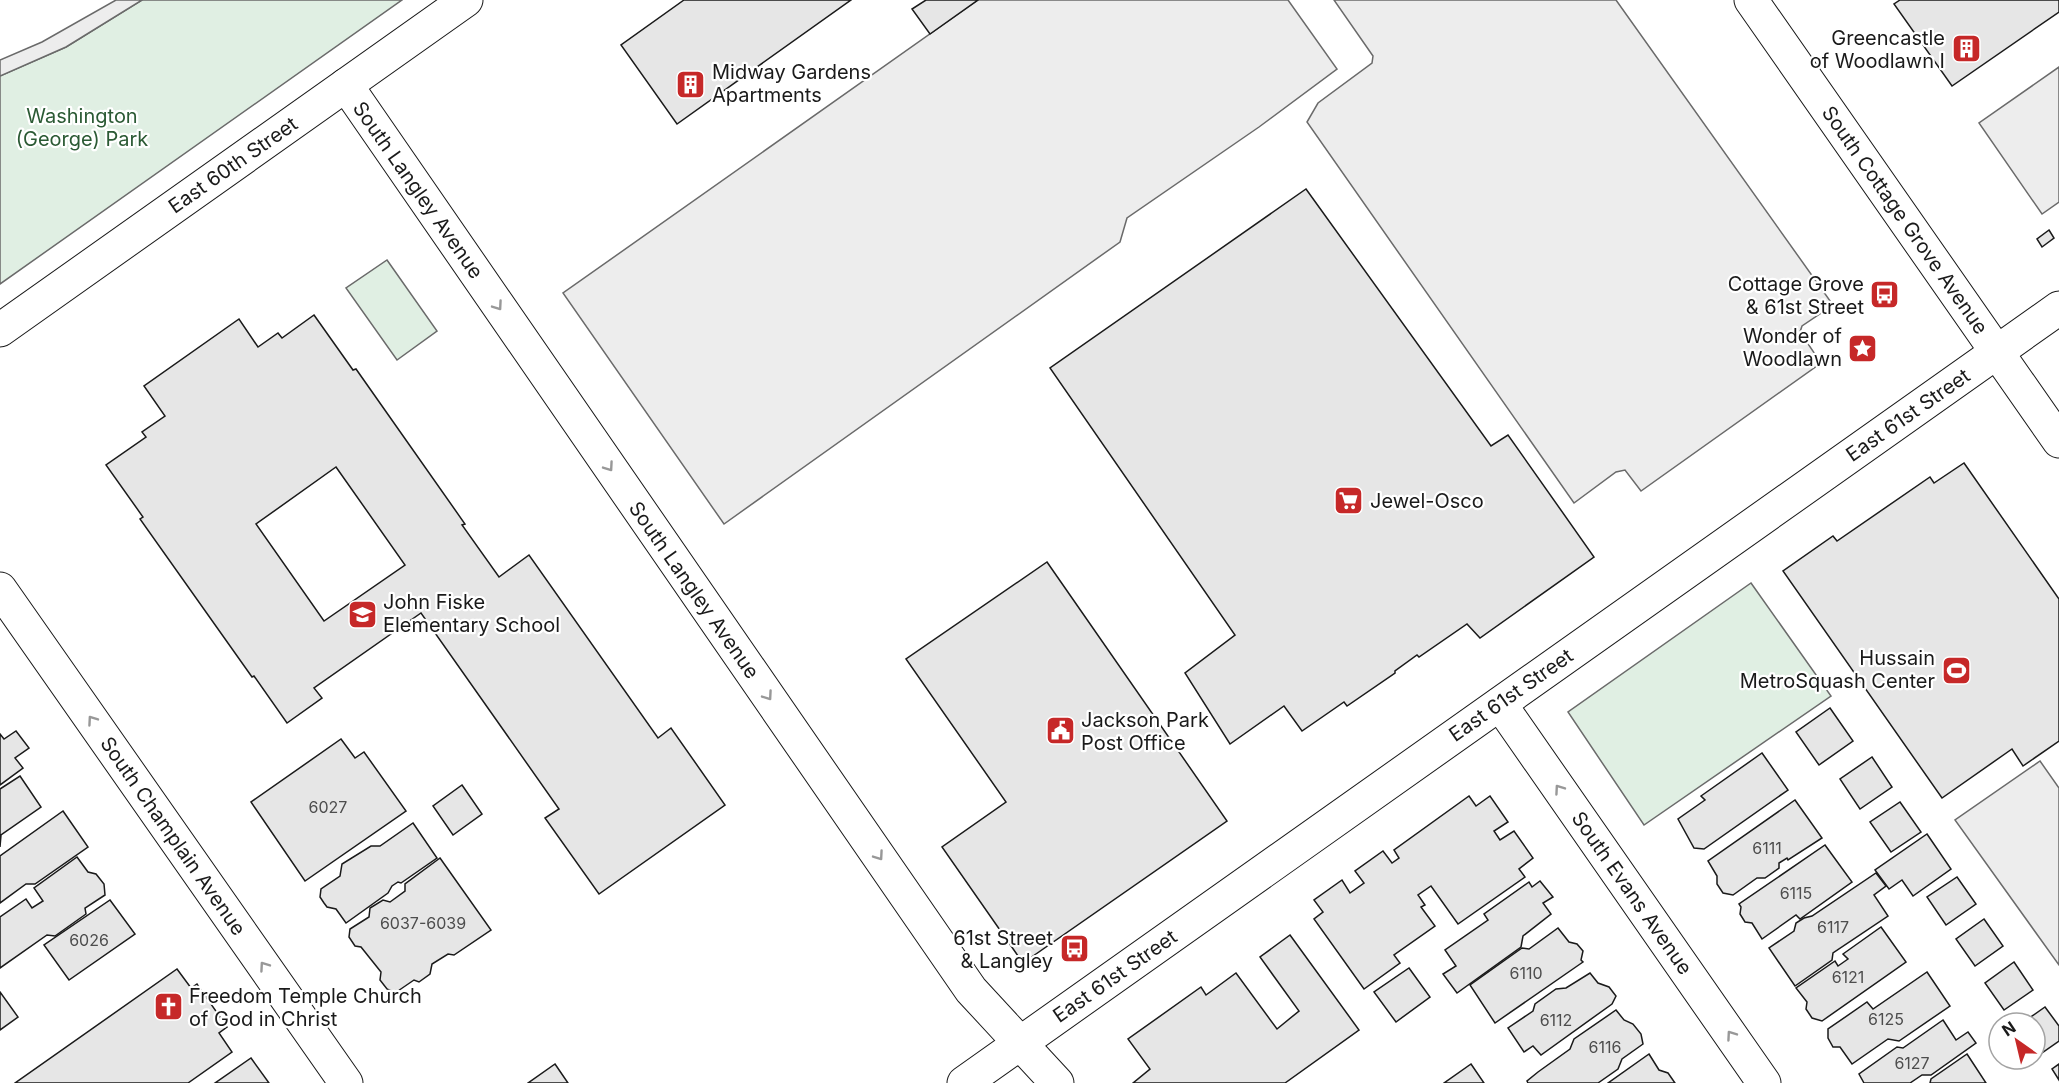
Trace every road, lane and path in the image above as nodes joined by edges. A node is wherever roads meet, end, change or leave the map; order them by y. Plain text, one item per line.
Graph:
1 (466, 0) edge
2 (1750, 0) edge
3 (346, 85) junction
4 (2059, 308) edge
5 (0, 330) edge
6 (1997, 352) junction
7 (2059, 441) edge
8 (0, 590) edge
9 (1500, 704) junction
10 (1019, 1043) junction
11 (346, 1083) edge
12 (964, 1083) edge
13 (1057, 1083) edge
14 (1764, 1083) edge

1 - 3 street, East 60th Street
2 - 6 street, South Cottage Grove Avenue
3 - 5 street, East 60th Street
3 -> 10 street, South Langley Avenue
4 - 6 street, East 61st Street
6 - 7 street, South Cottage Grove Avenue
6 - 9 street, East 61st Street
11 -> 8 street, South Champlain Avenue
9 - 10 street, East 61st Street
14 -> 9 street, South Evans Avenue
10 - 12 street, East 61st Street
10 - 13 street, South Langley Avenue

